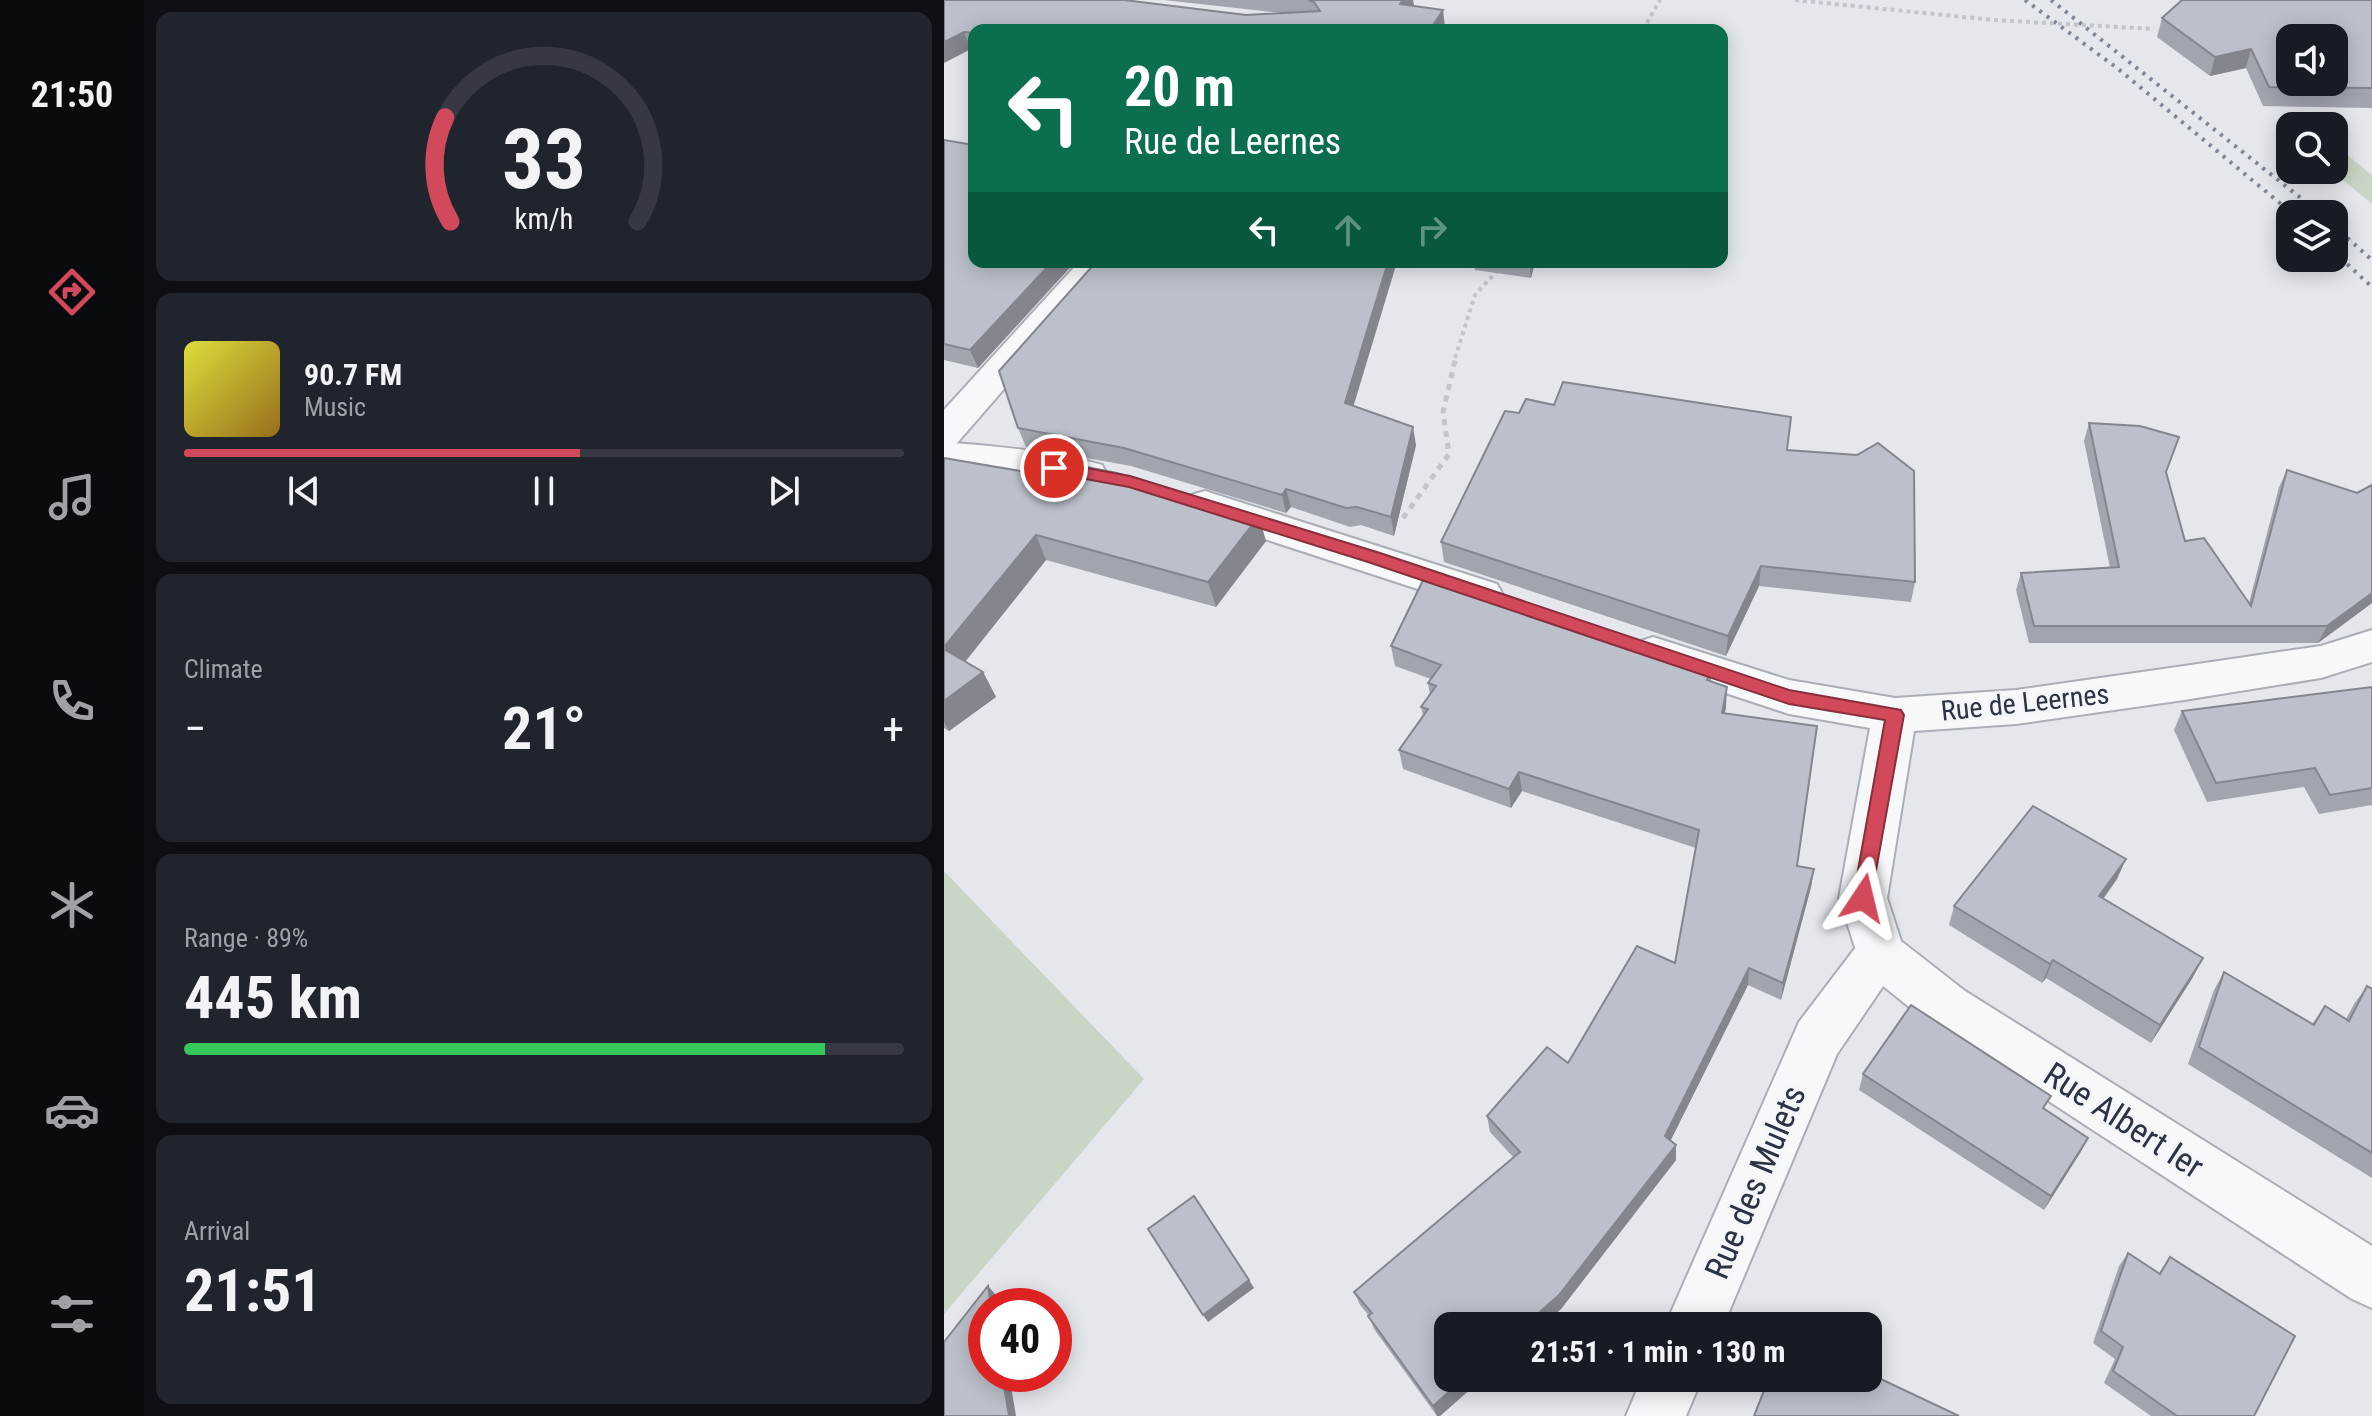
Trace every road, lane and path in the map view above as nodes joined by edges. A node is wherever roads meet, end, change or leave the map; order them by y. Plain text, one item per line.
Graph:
1 (1660, 0) edge
2 (1795, 0) edge
3 (1820, 2) edge
4 (1646, 24) edge
5 (2169, 31) edge
6 (1092, 268) edge
7 (1500, 268) edge
8 (944, 434) edge
9 (944, 455) edge
10 (1130, 482) edge
11 (1176, 496) edge
12 (1374, 557) junction
13 (1521, 608) edge
14 (1610, 639) edge
15 (2372, 646) edge
16 (1895, 715) junction
17 (1880, 954) junction
18 (2372, 1279) edge
19 (1700, 1312) edge
20 (1666, 1392) edge
21 (1656, 1416) edge

1 - 4 path
2 - 3 path
3 - 5 path, bridge
6 - 8 street
7 - 12 path
9 - 10 street
11 - 12 street
12 - 13 street
14 - 16 street, Rue de Leernes
15 - 16 street, Rue de Leernes
16 - 17 street
17 - 18 street, Rue Albert Ier
17 - 19 street, Rue des Mulets
20 - 21 street

